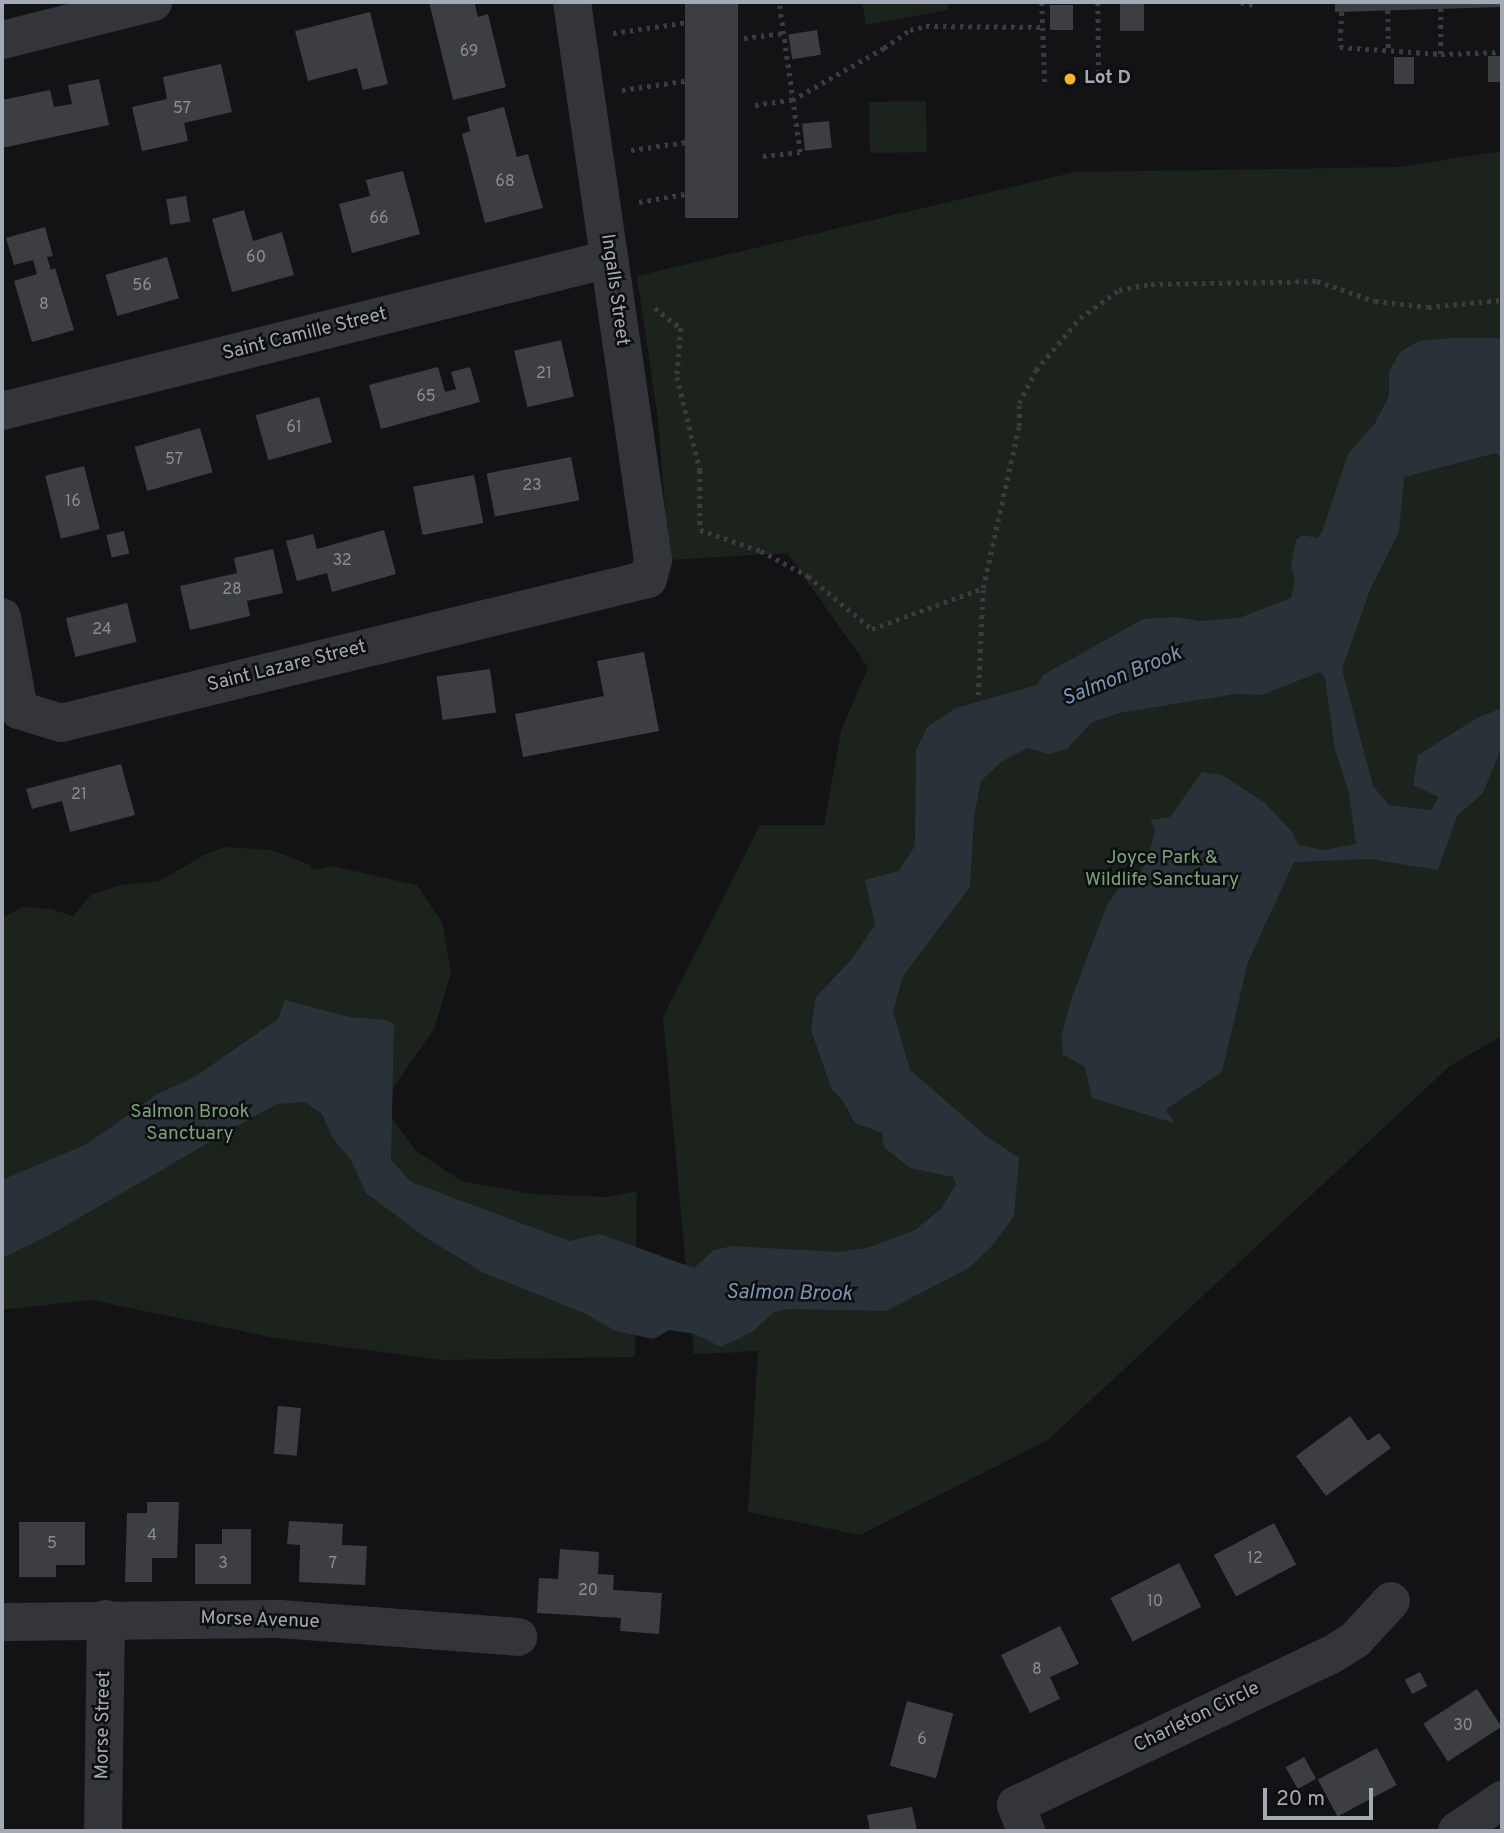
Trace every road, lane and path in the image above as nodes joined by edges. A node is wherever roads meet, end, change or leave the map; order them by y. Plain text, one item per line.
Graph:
1 (153, 2) edge
2 (572, 2) edge
3 (779, 2) edge
4 (994, 2) edge
5 (1031, 2) edge
6 (1042, 2) edge
7 (1098, 2) edge
8 (1241, 2) edge
9 (1253, 5) dead end
10 (1441, 8) dead end
11 (1388, 10) dead end
12 (1342, 12) dead end
13 (688, 22) dead end
14 (1045, 27) junction
15 (783, 33) junction
16 (602, 35) dead end
17 (744, 38) dead end
18 (2, 40) edge
19 (1389, 49) junction
20 (1502, 52) edge
21 (1441, 54) junction
22 (697, 79) dead end
23 (1045, 82) dead end
24 (1099, 82) dead end
25 (611, 92) dead end
26 (792, 100) junction
27 (755, 105) dead end
28 (706, 139) dead end
29 (620, 152) dead end
30 (763, 156) dead end
31 (714, 190) dead end
32 (628, 204) dead end
33 (611, 275) junction
34 (1502, 300) edge
35 (2, 411) edge
36 (648, 579) joint
37 (983, 588) junction
38 (2, 617) edge
39 (978, 695) dead end
40 (1391, 1601) dead end
41 (106, 1619) junction
42 (2, 1622) edge
43 (518, 1637) dead end
44 (1502, 1800) edge
45 (103, 1831) edge
46 (1026, 1831) edge
47 (1457, 1831) edge

1 - 18 street
2 - 33 street, Ingalls Street
3 - 15 path
4 - 5 path
6 - 14 path
7 - 24 path
8 - 9 path
10 - 21 path
11 - 19 path
12 - 19 path
13 - 16 path
14 - 23 path
14 - 26 path
15 - 17 path
15 - 26 path
19 - 21 path
20 - 21 path
22 - 25 path
26 - 27 path
26 - 30 path
28 - 29 path
31 - 32 path
33 - 35 street, Saint Camille Street
33 - 36 street, Ingalls Street
33 - 37 path
34 - 37 path
36 - 38 street, Saint Lazare Street
37 - 39 path
40 - 46 street, Charleton Circle
41 - 42 street, Morse Avenue
41 - 43 street, Morse Avenue
41 - 45 street, Morse Street
44 - 47 street

